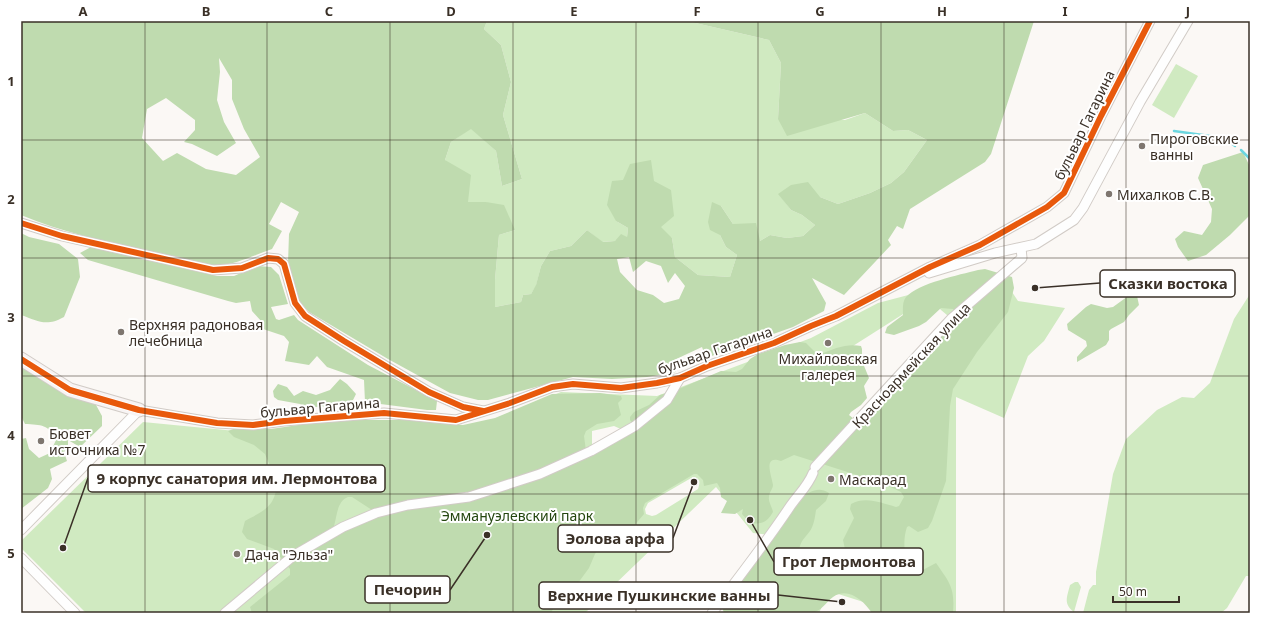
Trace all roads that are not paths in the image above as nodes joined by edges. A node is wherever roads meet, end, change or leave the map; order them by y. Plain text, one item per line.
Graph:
1 (1150, 21) edge
2 (1188, 21) edge
3 (21, 223) edge
4 (1021, 248) junction
5 (902, 282) junction
6 (21, 359) edge
7 (680, 378) junction
8 (139, 410) junction
9 (485, 412) junction
10 (21, 530) edge
11 (21, 558) edge
12 (75, 613) edge
13 (225, 613) edge
14 (712, 613) edge

1 - 5 street, бульвар Гагарина
2 - 4 street, бульвар Гагарина
3 - 9 street
4 - 5 street, бульвар Гагарина
4 - 14 street, Красноармейская улица
5 - 7 street, бульвар Гагарина
6 - 8 street, бульвар Гагарина
7 - 9 street, бульвар Гагарина
7 - 13 street
8 - 9 street, бульвар Гагарина
8 - 10 street
11 - 12 street

